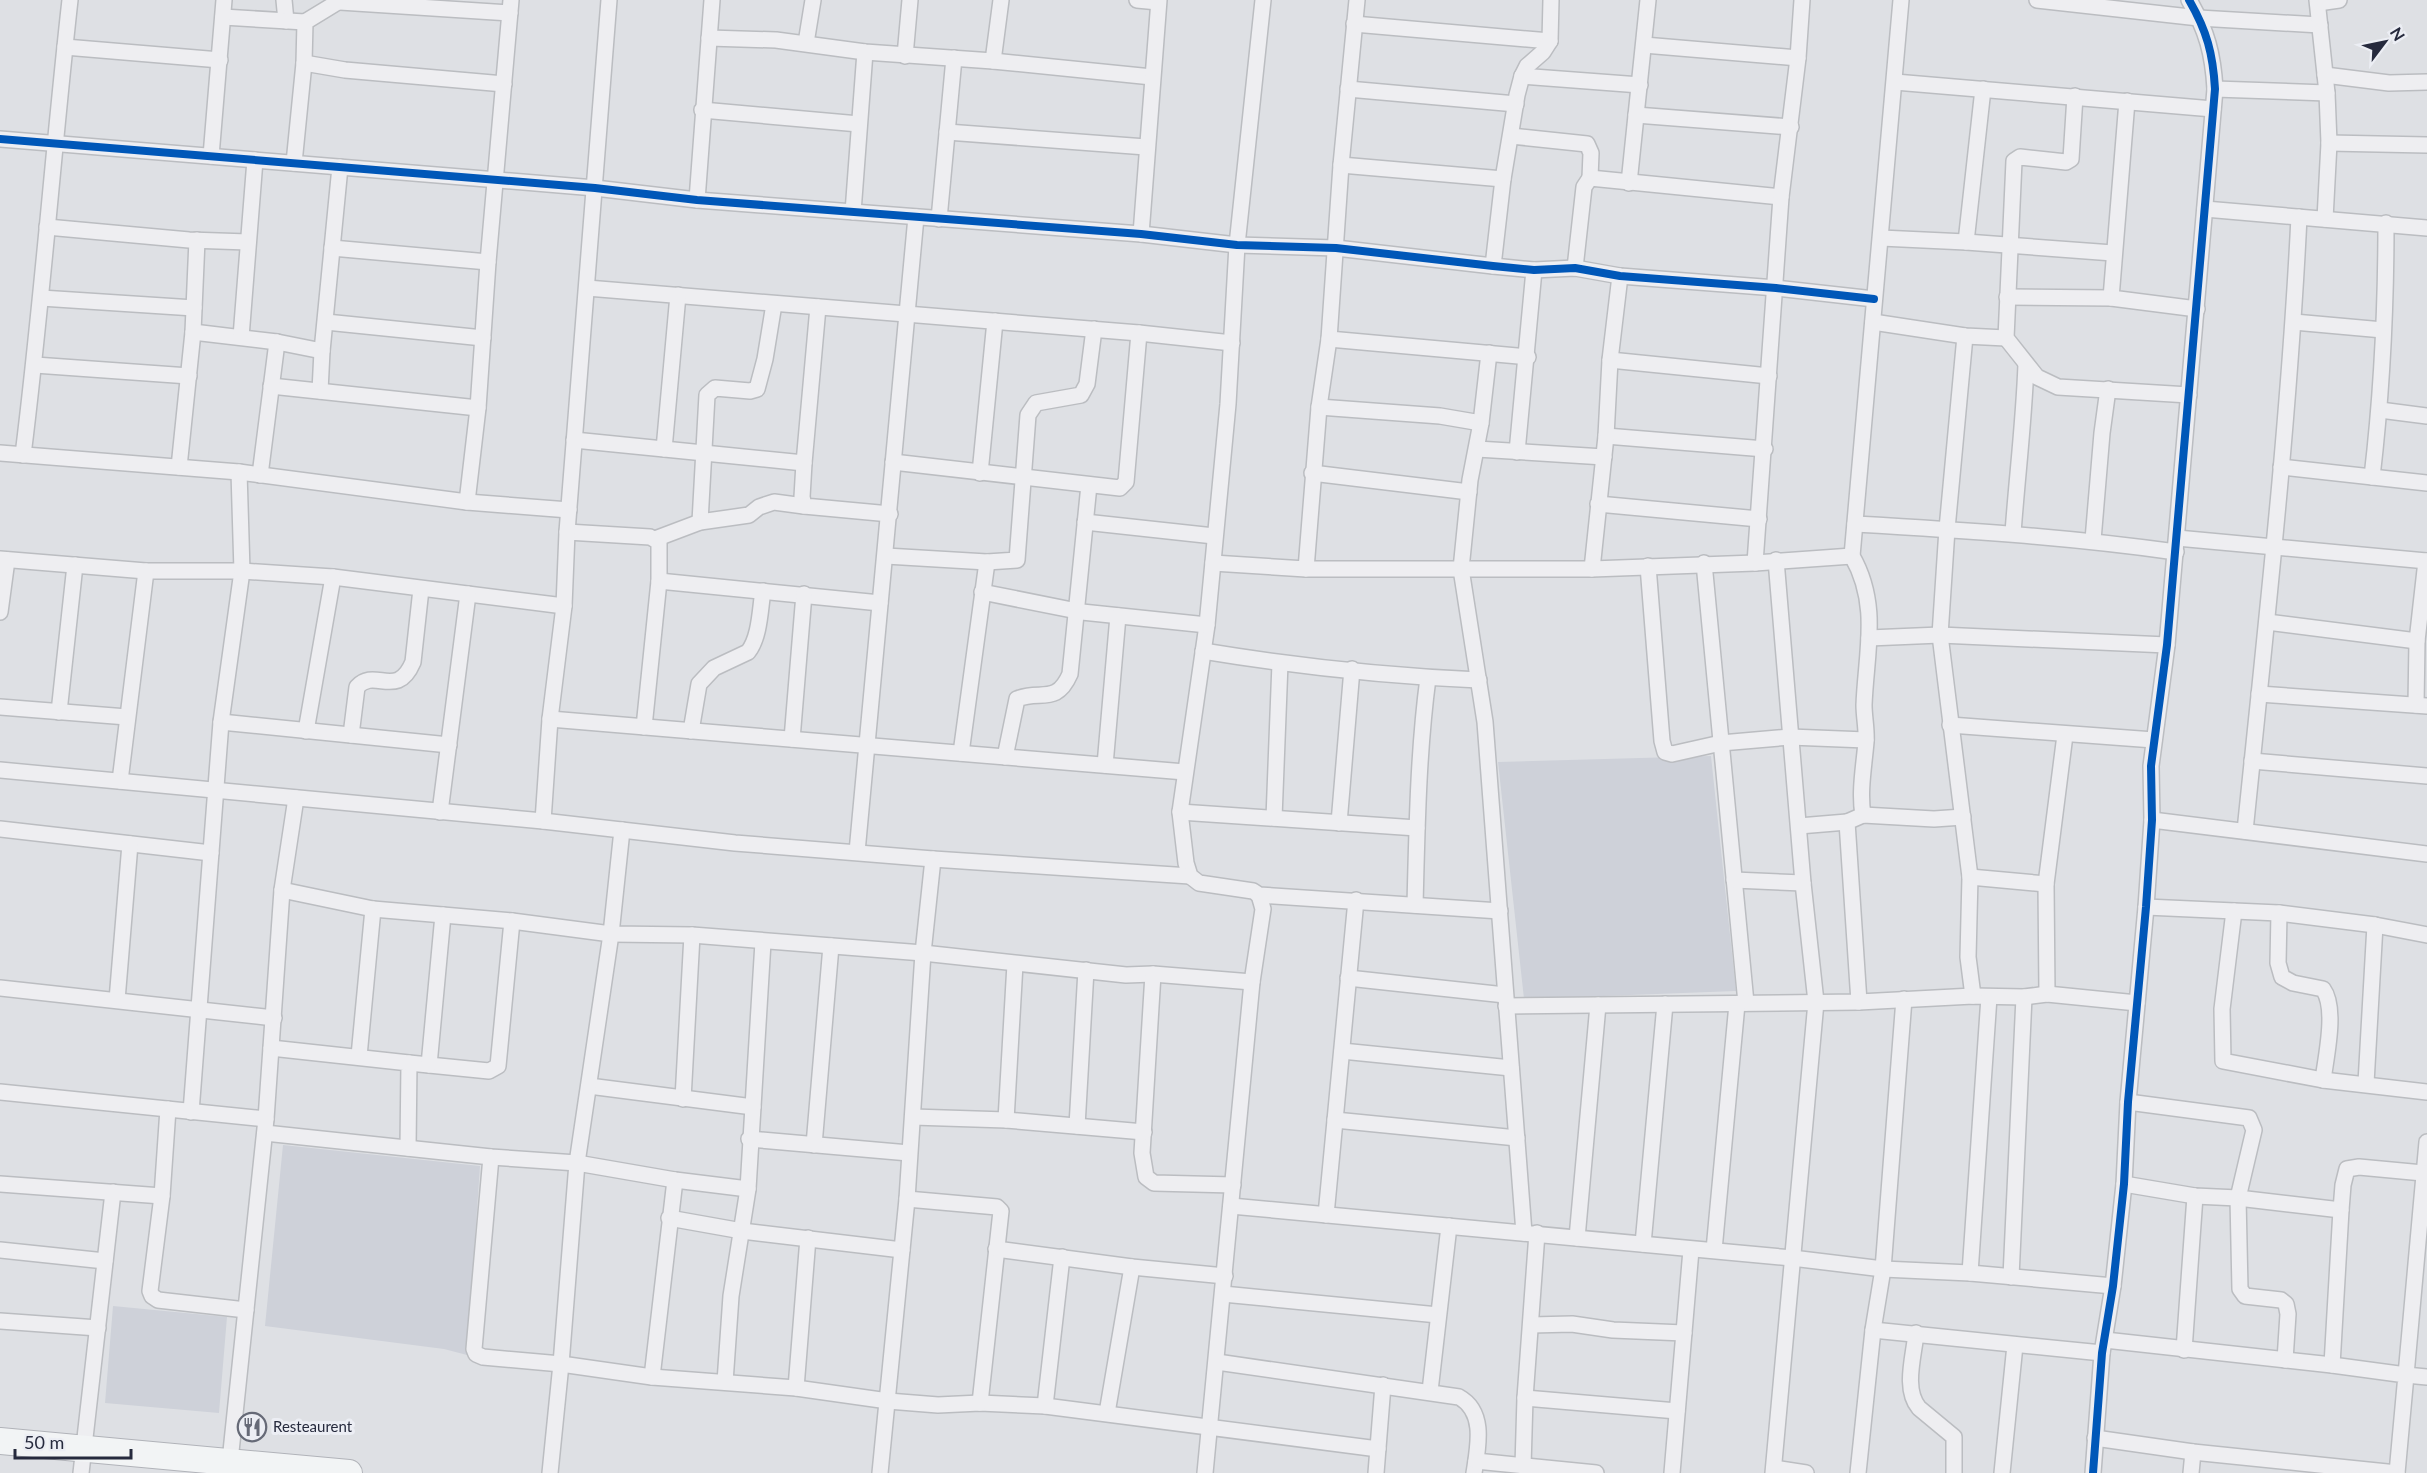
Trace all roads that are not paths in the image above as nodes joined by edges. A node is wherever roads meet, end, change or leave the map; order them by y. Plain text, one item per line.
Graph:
1 (70, 0) edge
2 (224, 0) edge
3 (284, 0) edge
4 (609, 0) edge
5 (712, 0) edge
6 (813, 0) edge
7 (910, 0) edge
8 (1001, 0) edge
9 (1137, 0) edge
10 (1263, 0) edge
11 (1357, 0) edge
12 (1551, 0) edge
13 (1648, 0) edge
14 (1802, 0) edge
15 (1901, 0) edge
16 (2037, 0) edge
17 (2189, 0) edge
18 (2339, 0) edge
19 (341, 1) edge
20 (1159, 1) edge
21 (2317, 2) edge
22 (510, 7) edge
23 (223, 17) junction
24 (2199, 18) junction
25 (286, 21) junction
26 (305, 22) junction
27 (1354, 24) junction
28 (2320, 25) junction
29 (709, 38) junction
30 (1550, 40) junction
31 (806, 43) junction
32 (1644, 45) junction
33 (65, 47) junction
34 (865, 52) junction
35 (905, 56) junction
36 (954, 58) junction
37 (1798, 58) junction
38 (220, 60) junction
39 (993, 61) junction
40 (304, 63) junction
41 (2325, 75) junction
42 (1522, 76) junction
43 (1152, 77) junction
44 (1895, 82) junction
45 (2427, 82) edge
46 (504, 84) junction
47 (1641, 85) junction
48 (1348, 89) junction
49 (1983, 89) junction
50 (2215, 89) junction
51 (2327, 93) junction
52 (2074, 96) junction
53 (2127, 101) junction
54 (1516, 104) junction
55 (2213, 109) junction
56 (702, 110) junction
57 (1635, 115) junction
58 (860, 124) junction
59 (1791, 127) junction
60 (947, 132) junction
61 (1510, 135) junction
62 (0, 139) edge
63 (2329, 142) junction
64 (54, 143) junction
65 (2427, 145) edge
66 (1146, 147) junction
67 (211, 156) junction
68 (255, 160) junction
69 (294, 163) junction
70 (1341, 165) junction
71 (340, 167) junction
72 (1590, 178) junction
73 (495, 179) junction
74 (1503, 179) junction
75 (1629, 183) junction
76 (595, 188) junction
77 (1781, 197) junction
78 (697, 200) junction
79 (2205, 209) junction
80 (853, 212) junction
81 (2299, 217) junction
82 (916, 218) junction
83 (939, 219) junction
84 (2325, 219) junction
85 (2386, 223) junction
86 (47, 227) junction
87 (2427, 228) edge
88 (1141, 234) junction
89 (1881, 238) junction
90 (197, 240) junction
91 (248, 242) junction
92 (1966, 242) junction
93 (1237, 244) junction
94 (2009, 245) junction
95 (332, 248) junction
96 (1336, 248) junction
97 (2113, 253) junction
98 (488, 262) junction
99 (1493, 266) junction
100 (1575, 268) junction
101 (1534, 270) junction
102 (1620, 276) junction
103 (587, 288) junction
104 (1776, 288) junction
105 (678, 295) junction
106 (2007, 297) junction
107 (41, 298) junction
108 (2111, 298) junction
109 (1874, 299) junction
110 (774, 304) junction
111 (818, 307) junction
112 (194, 308) junction
113 (2197, 309) junction
114 (907, 314) junction
115 (995, 321) junction
116 (326, 322) junction
117 (1873, 322) junction
118 (2294, 322) junction
119 (1094, 329) junction
120 (2383, 330) junction
121 (193, 332) junction
122 (1139, 333) junction
123 (1965, 336) junction
124 (240, 337) junction
125 (483, 338) junction
126 (2006, 338) junction
127 (1329, 339) junction
128 (277, 342) junction
129 (1232, 343) junction
130 (322, 351) junction
131 (1489, 353) junction
132 (1527, 357) junction
133 (1610, 360) junction
134 (2026, 364) junction
135 (34, 365) junction
136 (189, 376) junction
137 (1769, 376) junction
138 (271, 386) junction
139 (2108, 389) junction
140 (320, 391) junction
141 (2189, 395) junction
142 (1319, 407) junction
143 (478, 408) junction
144 (2380, 410) junction
145 (2427, 416) edge
146 (1481, 423) junction
147 (1606, 436) junction
148 (574, 440) junction
149 (664, 449) junction
150 (1477, 449) junction
151 (1765, 449) junction
152 (1517, 452) junction
153 (0, 453) edge
154 (702, 453) junction
155 (23, 455) junction
156 (1604, 457) junction
157 (893, 462) junction
158 (804, 463) junction
159 (2281, 466) junction
160 (180, 467) junction
161 (239, 472) junction
162 (980, 473) junction
163 (1312, 473) junction
164 (260, 475) junction
165 (2372, 477) junction
166 (1024, 478) junction
167 (2427, 483) edge
168 (1089, 485) junction
169 (1469, 492) junction
170 (467, 502) junction
171 (1598, 504) junction
172 (804, 506) junction
173 (569, 510) junction
174 (890, 514) junction
175 (1759, 519) junction
176 (700, 522) junction
177 (1085, 522) junction
178 (1855, 524) junction
179 (1947, 529) junction
180 (567, 532) junction
181 (2013, 533) junction
182 (1214, 536) junction
183 (655, 539) junction
184 (2093, 540) junction
185 (2176, 545) junction
186 (2274, 546) junction
187 (886, 556) junction
188 (1852, 556) junction
189 (3, 560) edge
190 (1776, 560) junction
191 (2426, 561) edge
192 (987, 562) junction
193 (1213, 563) junction
194 (1704, 563) junction
195 (1755, 563) junction
196 (75, 565) junction
197 (1648, 566) junction
198 (1306, 569) junction
199 (1461, 569) junction
200 (1592, 569) junction
201 (146, 571) junction
202 (242, 572) junction
203 (333, 577) junction
204 (659, 581) junction
205 (421, 589) junction
206 (763, 591) junction
207 (982, 592) junction
208 (468, 594) junction
209 (804, 594) junction
210 (880, 603) junction
211 (564, 606) junction
212 (1075, 611) junction
213 (0, 612) edge
214 (1118, 616) junction
215 (2267, 622) junction
216 (1207, 625) junction
217 (1940, 635) junction
218 (1869, 638) junction
219 (2417, 641) junction
220 (2167, 645) junction
221 (1203, 651) junction
222 (1280, 663) junction
223 (1352, 669) junction
224 (1428, 678) junction
225 (1479, 680) junction
226 (2259, 694) junction
227 (2422, 705) edge
228 (0, 707) edge
229 (58, 712) junction
230 (126, 717) junction
231 (550, 719) junction
232 (221, 722) junction
233 (1950, 725) junction
234 (644, 727) junction
235 (306, 730) junction
236 (691, 731) junction
237 (351, 735) junction
238 (2065, 735) junction
239 (1790, 737) junction
240 (792, 739) junction
241 (1866, 740) junction
242 (2154, 740) junction
243 (1721, 743) junction
244 (448, 745) junction
245 (866, 745) junction
246 (961, 753) junction
247 (1005, 757) junction
248 (2252, 761) junction
249 (1105, 765) junction
250 (0, 770) edge
251 (1185, 772) junction
252 (2427, 776) edge
253 (120, 781) junction
254 (216, 790) junction
255 (296, 798) junction
256 (440, 812) junction
257 (1180, 812) junction
258 (1863, 815) junction
259 (1274, 818) junction
260 (1963, 818) junction
261 (2152, 819) junction
262 (543, 822) junction
263 (1847, 822) junction
264 (1339, 823) junction
265 (1799, 826) junction
266 (1417, 828) junction
267 (0, 829) edge
268 (622, 830) junction
269 (2245, 831) junction
270 (130, 844) junction
271 (857, 852) junction
272 (211, 853) junction
273 (2427, 854) edge
274 (933, 859) junction
275 (1190, 876) junction
276 (1970, 877) junction
277 (1734, 880) junction
278 (1803, 882) junction
279 (2046, 884) junction
280 (282, 890) junction
281 (1259, 894) junction
282 (1356, 900) junction
283 (1415, 905) junction
284 (2146, 907) junction
285 (373, 909) junction
286 (1500, 911) junction
287 (2234, 911) junction
288 (2279, 913) junction
289 (443, 915) junction
290 (512, 921) junction
291 (2375, 925) junction
292 (611, 934) junction
293 (692, 935) junction
294 (2427, 935) edge
295 (763, 942) junction
296 (831, 946) junction
297 (923, 953) junction
298 (1016, 964) junction
299 (1086, 970) junction
300 (1153, 974) junction
301 (1348, 978) junction
302 (1252, 982) junction
303 (0, 988) edge
304 (2047, 994) junction
305 (1973, 996) junction
306 (1989, 997) junction
307 (2024, 997) junction
308 (1904, 999) junction
309 (117, 1000) junction
310 (1506, 1000) junction
311 (1816, 1002) junction
312 (1859, 1002) junction
313 (1742, 1003) junction
314 (2137, 1003) junction
315 (1665, 1004) junction
316 (1598, 1005) junction
317 (199, 1010) junction
318 (274, 1018) junction
319 (272, 1048) junction
320 (1342, 1051) junction
321 (358, 1056) junction
322 (409, 1063) junction
323 (429, 1065) junction
324 (1511, 1068) junction
325 (2323, 1080) junction
326 (2366, 1083) junction
327 (589, 1086) junction
328 (0, 1092) edge
329 (2427, 1092) edge
330 (683, 1099) junction
331 (2128, 1102) junction
332 (753, 1107) junction
333 (168, 1109) junction
334 (191, 1112) junction
335 (913, 1117) junction
336 (1006, 1120) junction
337 (1335, 1120) junction
338 (265, 1126) junction
339 (1077, 1126) junction
340 (1144, 1132) junction
341 (1517, 1138) junction
342 (749, 1139) junction
343 (2427, 1142) edge
344 (814, 1144) junction
345 (408, 1148) junction
346 (909, 1153) junction
347 (491, 1157) junction
348 (577, 1163) junction
349 (2423, 1173) junction
350 (675, 1180) junction
351 (0, 1184) edge
352 (2124, 1184) junction
353 (1233, 1185) junction
354 (748, 1189) junction
355 (113, 1192) junction
356 (162, 1196) junction
357 (2195, 1196) junction
358 (2238, 1198) junction
359 (907, 1199) junction
360 (1231, 1206) junction
361 (2341, 1210) junction
362 (1326, 1215) junction
363 (669, 1218) junction
364 (1449, 1226) junction
365 (742, 1231) junction
366 (1531, 1233) junction
367 (808, 1238) junction
368 (1577, 1238) junction
369 (1643, 1244) junction
370 (996, 1249) junction
371 (0, 1250) edge
372 (902, 1250) junction
373 (1691, 1250) junction
374 (1714, 1250) junction
375 (1062, 1257) junction
376 (1792, 1258) junction
377 (105, 1261) junction
378 (1132, 1267) junction
379 (1883, 1269) junction
380 (1970, 1273) junction
381 (1225, 1276) junction
382 (2011, 1277) junction
383 (2113, 1287) junction
384 (1223, 1294) junction
385 (246, 1310) junction
386 (1438, 1316) junction
387 (0, 1321) edge
388 (1531, 1325) junction
389 (98, 1328) junction
390 (1873, 1330) junction
391 (1684, 1333) junction
392 (1916, 1333) junction
393 (2015, 1345) junction
394 (2103, 1346) junction
395 (2184, 1350) junction
396 (2285, 1360) junction
397 (1217, 1362) junction
398 (561, 1364) junction
399 (2332, 1365) junction
400 (2406, 1376) junction
401 (652, 1377) junction
402 (2427, 1377) edge
403 (725, 1382) junction
404 (1383, 1385) junction
405 (796, 1388) junction
406 (1430, 1391) junction
407 (1525, 1398) junction
408 (888, 1401) junction
409 (980, 1403) junction
410 (1045, 1406) junction
411 (1677, 1411) junction
412 (1107, 1413) junction
413 (1210, 1426) junction
414 (2095, 1438) junction
415 (0, 1441) edge
416 (1378, 1449) junction
417 (2193, 1452) junction
418 (82, 1461) edge
419 (230, 1461) junction
420 (1523, 1466) junction
421 (1475, 1467) edge
422 (1774, 1470) edge
423 (2346, 1470) edge
424 (349, 1473) edge
425 (550, 1473) edge
426 (880, 1473) edge
427 (1205, 1473) edge
428 (1376, 1473) edge
429 (1596, 1473) edge
430 (1671, 1473) edge
431 (1806, 1473) edge
432 (1858, 1473) edge
433 (1954, 1473) edge
434 (2002, 1473) edge
435 (2093, 1473) edge
436 (2191, 1473) edge
437 (2397, 1473) edge

1 - 33 street
2 - 23 street
3 - 25 street
4 - 76 street
5 - 29 street
6 - 31 street
7 - 35 street
8 - 39 street
9 - 20 street
10 - 93 street
11 - 27 street
12 - 30 street
13 - 32 street
14 - 37 street
15 - 44 street
16 - 24 street
17 - 24 street
18 - 21 street
19 - 22 street
19 - 26 street
20 - 43 street
21 - 28 street
22 - 46 street
23 - 25 street
23 - 38 street
24 - 28 street
24 - 50 street
25 - 26 street
26 - 40 street
27 - 30 street
27 - 48 street
28 - 41 street
29 - 31 street
29 - 56 street
30 - 42 street
31 - 34 street
32 - 37 street
32 - 47 street
33 - 38 street
33 - 64 street
34 - 35 street
34 - 58 street
35 - 36 street
36 - 39 street
36 - 60 street
37 - 59 street
38 - 67 street
39 - 43 street
40 - 46 street
40 - 69 street
41 - 45 street
41 - 51 street
42 - 47 street
42 - 54 street
43 - 66 street
44 - 49 street
44 - 89 street
46 - 73 street
47 - 57 street
48 - 54 street
48 - 70 street
49 - 52 street
49 - 92 street
50 - 51 street
50 - 55 street
51 - 63 street
52 - 53 street
52 - 94 street
53 - 55 street
53 - 97 street
54 - 61 street
55 - 79 street
56 - 58 street
56 - 78 street
57 - 59 street
57 - 75 street
58 - 80 street
59 - 77 street
60 - 66 street
60 - 83 street
61 - 72 street
61 - 74 street
62 - 64 street
63 - 65 street
63 - 84 street
64 - 67 street
64 - 86 street
66 - 88 street
67 - 68 street
68 - 69 street
68 - 91 street
69 - 71 street
70 - 74 street
70 - 96 street
71 - 73 street
71 - 95 street
72 - 75 street
72 - 100 street
73 - 76 street
73 - 98 street
74 - 99 street
75 - 77 street
76 - 78 street
76 - 103 street
77 - 104 street
78 - 80 street
79 - 81 street
79 - 113 street
80 - 82 street
81 - 84 street
81 - 118 street
82 - 83 street
82 - 114 street
83 - 88 street
84 - 85 street
85 - 87 street
85 - 120 street
86 - 90 street
86 - 107 street
88 - 93 street
89 - 92 street
89 - 109 street
90 - 91 street
90 - 112 street
91 - 124 street
92 - 94 street
93 - 96 street
93 - 129 street
94 - 97 street
94 - 106 street
95 - 98 street
95 - 116 street
96 - 99 street
96 - 127 street
97 - 108 street
98 - 125 street
99 - 101 street
100 - 101 street
100 - 102 street
101 - 132 street
102 - 104 street
102 - 133 street
103 - 105 street
103 - 148 street
104 - 109 street
104 - 137 street
105 - 110 street
105 - 149 street
106 - 108 street
106 - 126 street
107 - 112 street
107 - 135 street
108 - 113 street
109 - 117 street
110 - 111 street
110 - 154 street
111 - 114 street
111 - 158 street
112 - 121 street
113 - 141 street
114 - 115 street
114 - 157 street
115 - 119 street
115 - 162 street
116 - 125 street
116 - 130 street
117 - 123 street
117 - 178 street
118 - 120 street
118 - 159 street
119 - 122 street
119 - 166 street
120 - 144 street
121 - 124 street
121 - 136 street
122 - 129 street
122 - 168 street
123 - 126 street
123 - 179 street
124 - 128 street
125 - 143 street
126 - 134 street
127 - 131 street
127 - 142 street
128 - 130 street
128 - 138 street
129 - 182 street
130 - 140 street
131 - 132 street
131 - 146 street
132 - 152 street
133 - 137 street
133 - 147 street
134 - 139 street
134 - 181 street
135 - 136 street
135 - 155 street
136 - 160 street
137 - 151 street
138 - 140 street
138 - 164 street
139 - 141 street
139 - 184 street
140 - 143 street
141 - 185 street
142 - 146 street
142 - 163 street
143 - 170 street
144 - 145 street
144 - 165 street
146 - 150 street
147 - 151 street
147 - 156 street
148 - 149 street
148 - 173 street
149 - 154 street
150 - 152 street
150 - 169 street
151 - 175 street
152 - 156 street
153 - 155 street
154 - 158 street
154 - 176 street
155 - 160 street
156 - 171 street
157 - 162 street
157 - 174 street
158 - 172 street
159 - 165 street
159 - 186 street
160 - 161 street
161 - 164 street
161 - 202 street
162 - 166 street
163 - 169 street
163 - 198 street
164 - 170 street
165 - 167 street
166 - 168 street
166 - 192 street
168 - 177 street
169 - 199 street
170 - 173 street
171 - 175 street
171 - 200 street
172 - 174 street
172 - 176 street
173 - 180 street
174 - 187 street
175 - 195 street
176 - 183 street
177 - 182 street
177 - 212 street
178 - 179 street
178 - 188 street
179 - 181 street
179 - 217 street
180 - 183 street
180 - 211 street
181 - 184 street
182 - 193 street
183 - 204 street
184 - 185 street
185 - 186 street
185 - 220 street
186 - 191 street
186 - 215 street
187 - 192 street
187 - 210 street
188 - 190 street
188 - 218 street
189 - 196 street
189 - 213 street
190 - 195 street
190 - 239 street
191 - 219 street
192 - 207 street
193 - 198 street
193 - 216 street
194 - 195 street
194 - 197 street
194 - 243 street
196 - 201 street
196 - 229 street
197 - 200 street
197 - 243 street
198 - 199 street
199 - 200 street
199 - 225 street
201 - 202 street
201 - 230 street
202 - 203 street
202 - 232 street
203 - 205 street
203 - 235 street
204 - 206 street
204 - 234 street
205 - 208 street
205 - 237 street
206 - 209 street
206 - 236 street
207 - 212 street
207 - 246 street
208 - 211 street
208 - 244 street
209 - 210 street
209 - 240 street
210 - 245 street
211 - 231 street
212 - 214 street
212 - 247 street
214 - 216 street
214 - 249 street
215 - 219 street
215 - 226 street
216 - 221 street
217 - 218 street
217 - 220 street
217 - 233 street
218 - 241 street
219 - 227 street
220 - 242 street
221 - 222 street
221 - 251 street
222 - 223 street
222 - 259 street
223 - 224 street
223 - 264 street
224 - 225 street
224 - 266 street
225 - 286 street
226 - 227 street
226 - 248 street
228 - 229 street
229 - 230 street
230 - 253 street
231 - 234 street
231 - 262 street
232 - 235 street
232 - 254 street
233 - 238 street
233 - 260 street
234 - 236 street
235 - 237 street
236 - 240 street
237 - 244 street
238 - 242 street
238 - 279 street
239 - 241 street
239 - 243 street
239 - 265 street
240 - 245 street
241 - 258 street
242 - 261 street
243 - 277 street
244 - 256 street
245 - 246 street
245 - 271 street
246 - 247 street
247 - 249 street
248 - 252 street
248 - 269 street
249 - 251 street
250 - 253 street
251 - 257 street
253 - 254 street
254 - 255 street
254 - 272 street
255 - 256 street
255 - 280 street
256 - 262 street
257 - 259 street
257 - 275 street
258 - 260 street
258 - 263 street
259 - 264 street
260 - 276 street
261 - 269 street
261 - 284 street
262 - 268 street
263 - 265 street
263 - 312 street
264 - 266 street
265 - 278 street
266 - 283 street
267 - 270 street
268 - 271 street
268 - 292 street
269 - 273 street
270 - 272 street
270 - 309 street
271 - 274 street
272 - 317 street
274 - 275 street
274 - 297 street
275 - 281 street
276 - 279 street
276 - 305 street
277 - 278 street
277 - 313 street
278 - 311 street
279 - 304 street
280 - 285 street
280 - 318 street
281 - 282 street
281 - 302 street
282 - 283 street
282 - 301 street
283 - 286 street
284 - 287 street
284 - 314 street
285 - 289 street
285 - 321 street
286 - 310 street
287 - 288 street
287 - 325 street
288 - 291 street
288 - 325 street
289 - 290 street
289 - 323 street
290 - 292 street
290 - 323 street
291 - 294 street
291 - 326 street
292 - 293 street
292 - 327 street
293 - 295 street
293 - 330 street
295 - 296 street
295 - 332 street
296 - 297 street
296 - 344 street
297 - 298 street
297 - 335 street
298 - 299 street
298 - 336 street
299 - 300 street
299 - 339 street
300 - 302 street
300 - 340 street
301 - 310 street
301 - 320 street
302 - 353 street
303 - 309 street
304 - 307 street
304 - 314 street
305 - 306 street
305 - 308 street
306 - 307 street
306 - 380 street
307 - 382 street
308 - 312 street
308 - 379 street
309 - 317 street
310 - 316 street
310 - 324 street
311 - 312 street
311 - 313 street
311 - 376 street
313 - 315 street
313 - 374 street
314 - 331 street
315 - 316 street
315 - 369 street
316 - 368 street
317 - 318 street
317 - 334 street
318 - 319 street
319 - 321 street
319 - 338 street
320 - 324 street
320 - 337 street
321 - 322 street
322 - 323 street
322 - 345 street
324 - 341 street
325 - 326 street
326 - 329 street
327 - 330 street
327 - 348 street
328 - 333 street
330 - 332 street
331 - 352 street
331 - 358 street
332 - 342 street
333 - 334 street
333 - 356 street
334 - 338 street
335 - 336 street
335 - 346 street
336 - 339 street
337 - 341 street
337 - 362 street
338 - 345 street
338 - 385 street
339 - 340 street
340 - 353 street
341 - 366 street
342 - 344 street
342 - 354 street
343 - 349 street
344 - 346 street
345 - 347 street
346 - 359 street
347 - 348 street
347 - 398 street
348 - 350 street
348 - 398 street
349 - 361 street
349 - 400 street
350 - 354 street
350 - 363 street
351 - 355 street
352 - 357 street
352 - 383 street
353 - 360 street
354 - 365 street
355 - 356 street
355 - 377 street
356 - 385 street
357 - 358 street
357 - 395 street
358 - 361 street
358 - 396 street
359 - 370 street
359 - 372 street
360 - 362 street
360 - 381 street
361 - 399 street
362 - 364 street
363 - 365 street
363 - 401 street
364 - 366 street
364 - 386 street
365 - 367 street
365 - 403 street
366 - 368 street
366 - 388 street
367 - 372 street
367 - 405 street
368 - 369 street
369 - 373 street
370 - 375 street
370 - 409 street
371 - 377 street
372 - 408 street
373 - 374 street
373 - 391 street
374 - 376 street
375 - 378 street
375 - 410 street
376 - 379 street
376 - 422 street
377 - 389 street
378 - 381 street
378 - 412 street
379 - 380 street
379 - 390 street
380 - 382 street
381 - 384 street
382 - 383 street
383 - 394 street
384 - 386 street
384 - 397 street
385 - 419 street
386 - 406 street
387 - 389 street
388 - 391 street
388 - 407 street
389 - 418 street
390 - 392 street
390 - 432 street
391 - 411 street
392 - 393 street
392 - 433 street
393 - 394 street
393 - 434 street
394 - 395 street
394 - 414 street
395 - 396 street
396 - 399 street
397 - 404 street
397 - 413 street
398 - 401 street
398 - 425 street
399 - 400 street
400 - 402 street
400 - 437 street
401 - 403 street
403 - 405 street
404 - 406 street
404 - 416 street
405 - 408 street
406 - 421 street
407 - 411 street
407 - 420 street
408 - 409 street
408 - 426 street
409 - 410 street
410 - 412 street
411 - 430 street
412 - 413 street
413 - 416 street
413 - 427 street
414 - 417 street
414 - 435 street
415 - 418 highway
416 - 428 street
417 - 423 street
417 - 436 street
418 - 419 highway
419 - 424 highway
420 - 421 street
420 - 429 street
422 - 431 street
423 - 437 street

